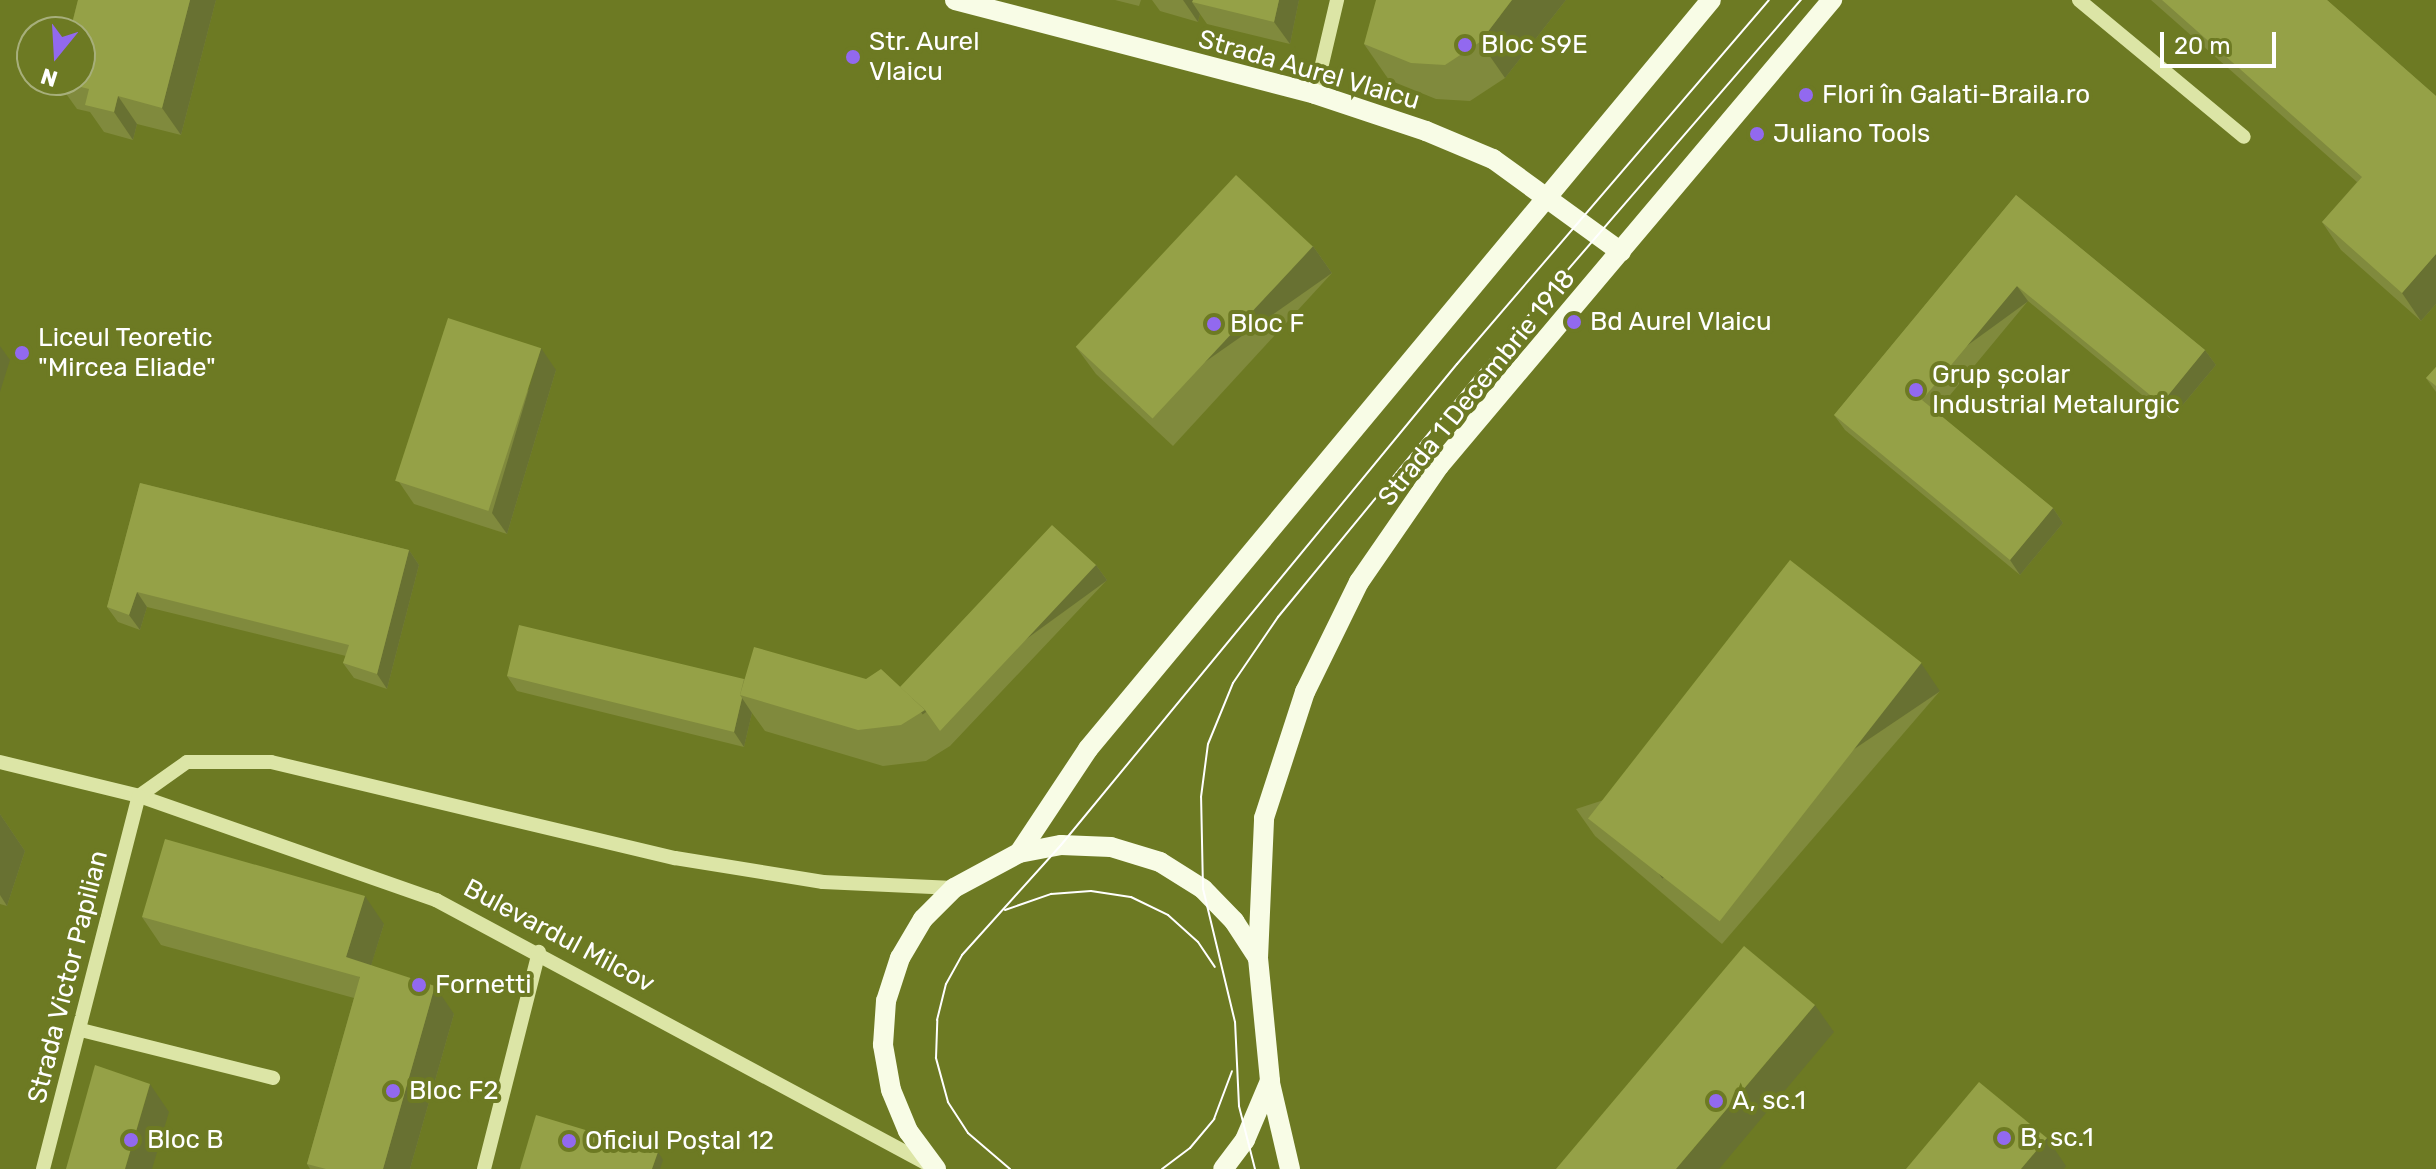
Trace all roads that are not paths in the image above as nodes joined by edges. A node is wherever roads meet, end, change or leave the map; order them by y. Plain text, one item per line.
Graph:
1 (955, 0) edge
2 (1337, 0) edge
3 (1711, 0) edge
4 (1832, 0) edge
5 (2079, 0) edge
6 (1315, 94) junction
7 (2244, 137) dead end
8 (1547, 194) junction
9 (1621, 252) junction
10 (0, 762) edge
11 (139, 796) junction
12 (1019, 853) junction
13 (954, 888) junction
14 (539, 952) junction
15 (1258, 958) junction
16 (81, 1030) junction
17 (273, 1078) dead end
18 (1270, 1081) junction
19 (935, 1168) edge
20 (43, 1169) edge
21 (484, 1169) edge
22 (1223, 1169) edge
23 (1290, 1169) edge

1 - 6 main road, Strada Aurel Vlaicu
2 - 6 street
3 - 8 main road
4 - 9 main road, Strada 1 Decembrie 1918
5 - 7 street
6 - 8 main road, Strada Aurel Vlaicu
8 - 9 main road, Strada Aurel Vlaicu
8 - 12 main road
9 - 15 main road, Strada 1 Decembrie 1918
10 - 11 street, Bulevardul Milcov
11 - 13 street
11 - 14 street, Bulevardul Milcov
11 - 16 street, Strada Victor Papilian
12 - 13 main road
12 - 15 main road
13 - 19 main road
14 - 19 street, Bulevardul Milcov
14 - 21 street
15 - 18 main road, Strada 1 Decembrie 1918
16 - 17 street
16 - 20 street, Strada Victor Papilian
18 - 22 main road
18 - 23 main road

